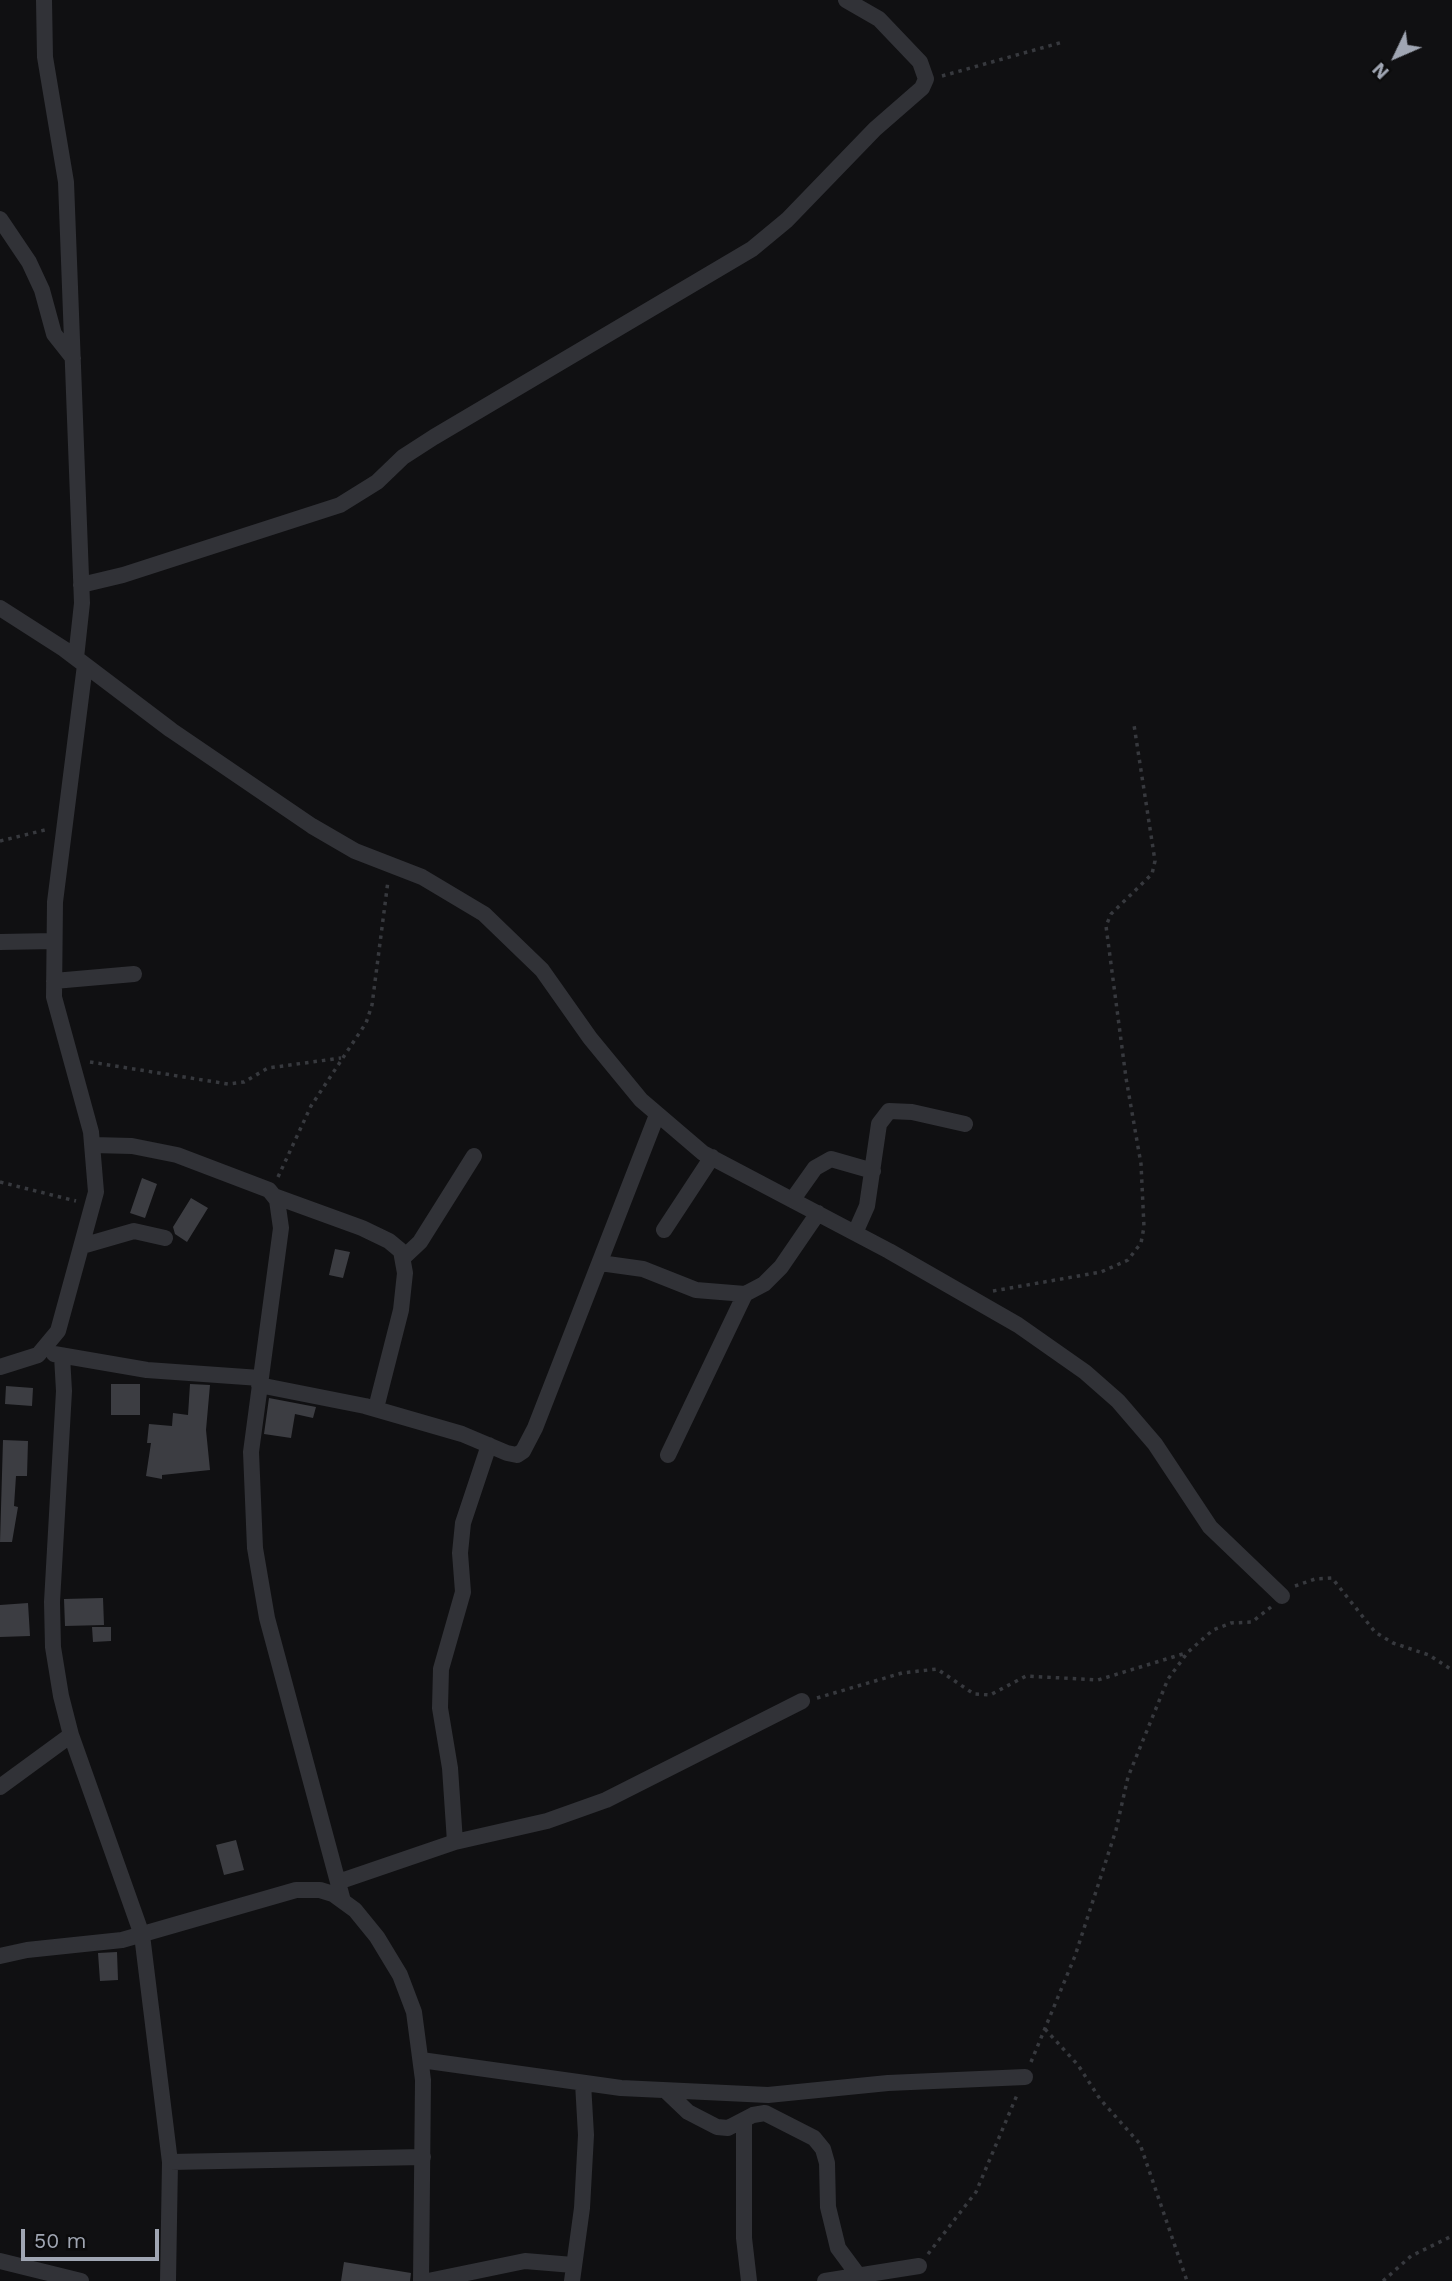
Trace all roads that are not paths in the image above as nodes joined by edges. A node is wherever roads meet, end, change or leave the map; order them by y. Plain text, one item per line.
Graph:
1 (44, 0) edge
2 (846, 0) edge
3 (0, 219) edge
4 (73, 358) junction
5 (81, 585) junction
6 (0, 608) edge
7 (80, 662) junction
8 (54, 941) junction
9 (0, 942) edge
10 (134, 974) dead end
11 (54, 981) junction
12 (657, 1115) junction
13 (965, 1124) dead end
14 (93, 1145) junction
15 (474, 1156) dead end
16 (712, 1157) junction
17 (873, 1171) junction
18 (271, 1193) junction
19 (793, 1199) junction
20 (818, 1213) junction
21 (664, 1230) dead end
22 (855, 1233) junction
23 (165, 1238) dead end
24 (82, 1246) junction
25 (403, 1258) junction
26 (600, 1263) junction
27 (745, 1294) junction
28 (42, 1352) junction
29 (62, 1356) junction
30 (0, 1367) edge
31 (260, 1382) junction
32 (376, 1408) junction
33 (489, 1445) junction
34 (668, 1455) dead end
35 (1282, 1596) road end
36 (802, 1701) road end
37 (71, 1735) junction
38 (0, 1787) edge
39 (455, 1842) junction
40 (338, 1882) junction
41 (343, 1901) junction
42 (142, 1934) junction
43 (0, 1956) edge
44 (421, 2060) junction
45 (1025, 2077) road end
46 (583, 2083) junction
47 (666, 2091) junction
48 (744, 2120) junction
49 (423, 2157) junction
50 (170, 2162) junction
51 (0, 2261) edge
52 (919, 2266) road end
53 (572, 2273) edge
54 (858, 2275) junction
55 (80, 2281) edge
56 (168, 2281) edge
57 (421, 2281) edge
58 (428, 2281) edge
59 (749, 2281) edge
60 (825, 2281) edge

1 - 4 street
2 - 5 street
3 - 4 street
4 - 5 street
5 - 7 street
6 - 7 street
7 - 8 street
7 - 12 street
8 - 9 street
8 - 11 street
10 - 11 street
11 - 14 street
12 - 16 street
12 - 26 street
13 - 17 street
14 - 18 street
14 - 24 street
15 - 25 street
16 - 19 street
16 - 21 street
17 - 19 street
17 - 22 street
18 - 25 street
18 - 31 street
19 - 20 street
20 - 22 street
20 - 27 street
22 - 35 street
23 - 24 street
24 - 28 street
25 - 32 street
26 - 27 street
26 - 33 street
27 - 34 street
28 - 29 street
28 - 30 street
29 - 31 street
29 - 37 street
31 - 32 street
31 - 40 street
32 - 33 street
33 - 39 street
36 - 39 street
37 - 38 street
37 - 42 street
39 - 40 street
40 - 41 street
41 - 42 street
41 - 44 street
42 - 43 street
42 - 50 street
44 - 46 street
44 - 49 street
45 - 47 street
46 - 47 street
46 - 53 street
47 - 48 street
48 - 54 street
48 - 59 street
49 - 50 street
49 - 57 street
50 - 56 street
51 - 55 street
52 - 54 street
53 - 58 street
54 - 60 street

